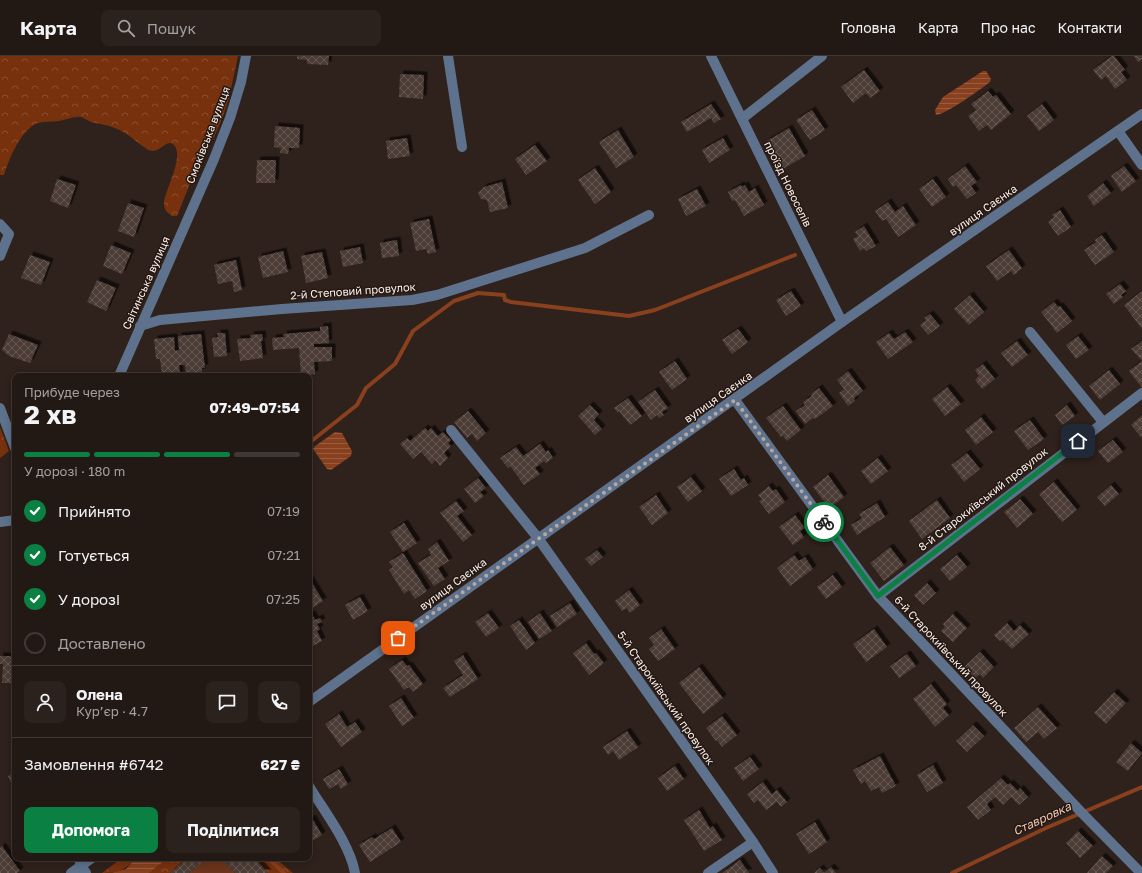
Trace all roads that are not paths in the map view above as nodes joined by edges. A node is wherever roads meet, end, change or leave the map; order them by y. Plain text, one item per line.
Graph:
1 (246, 56) edge
2 (448, 56) edge
3 (711, 56) edge
4 (822, 56) edge
5 (1142, 114) edge
6 (743, 118) junction
7 (1118, 131) junction
8 (462, 147) dead end
9 (1142, 165) edge
10 (197, 199) joint
11 (649, 215) dead end
12 (0, 224) edge
13 (0, 256) edge
14 (842, 322) junction
15 (140, 326) junction
16 (1030, 332) dead end
17 (120, 373) edge
18 (1142, 393) edge
19 (735, 400) junction
20 (0, 408) edge
21 (1103, 422) junction
22 (451, 430) dead end
23 (12, 440) edge
24 (12, 520) edge
25 (0, 522) edge
26 (538, 538) junction
27 (878, 596) junction
28 (312, 700) edge
29 (312, 791) edge
30 (753, 842) junction
31 (82, 866) edge
32 (71, 873) edge
33 (355, 873) edge
34 (708, 873) edge
35 (773, 873) edge
36 (1141, 873) edge

1 - 10 street, Смоківська вулиця
2 - 8 street
3 - 6 street, проїзд Новоселів
4 - 6 street
5 - 7 street, вулиця Саєнка
6 - 14 street, проїзд Новоселів
7 - 9 street
7 - 14 street, вулиця Саєнка
10 - 15 street, Світинська вулиця
11 - 15 street, 2-й Степовий провулок
12 - 13 street
14 - 19 street, вулиця Саєнка
15 - 17 street, Світинська вулиця
16 - 21 street
18 - 21 street, 8-й Старокиївський провулок
19 - 26 street, вулиця Саєнка
19 - 27 street, 6-й Старокиївський провулок
20 - 23 street
21 - 27 street, 8-й Старокиївський провулок
22 - 26 street, 5-й Старокиївський провулок
24 - 25 street
26 - 28 street, вулиця Саєнка
26 - 30 street, 5-й Старокиївський провулок
27 - 36 street, 6-й Старокиївський провулок
29 - 33 street
30 - 34 street
30 - 35 street, 5-й Старокиївський провулок
31 - 32 street

